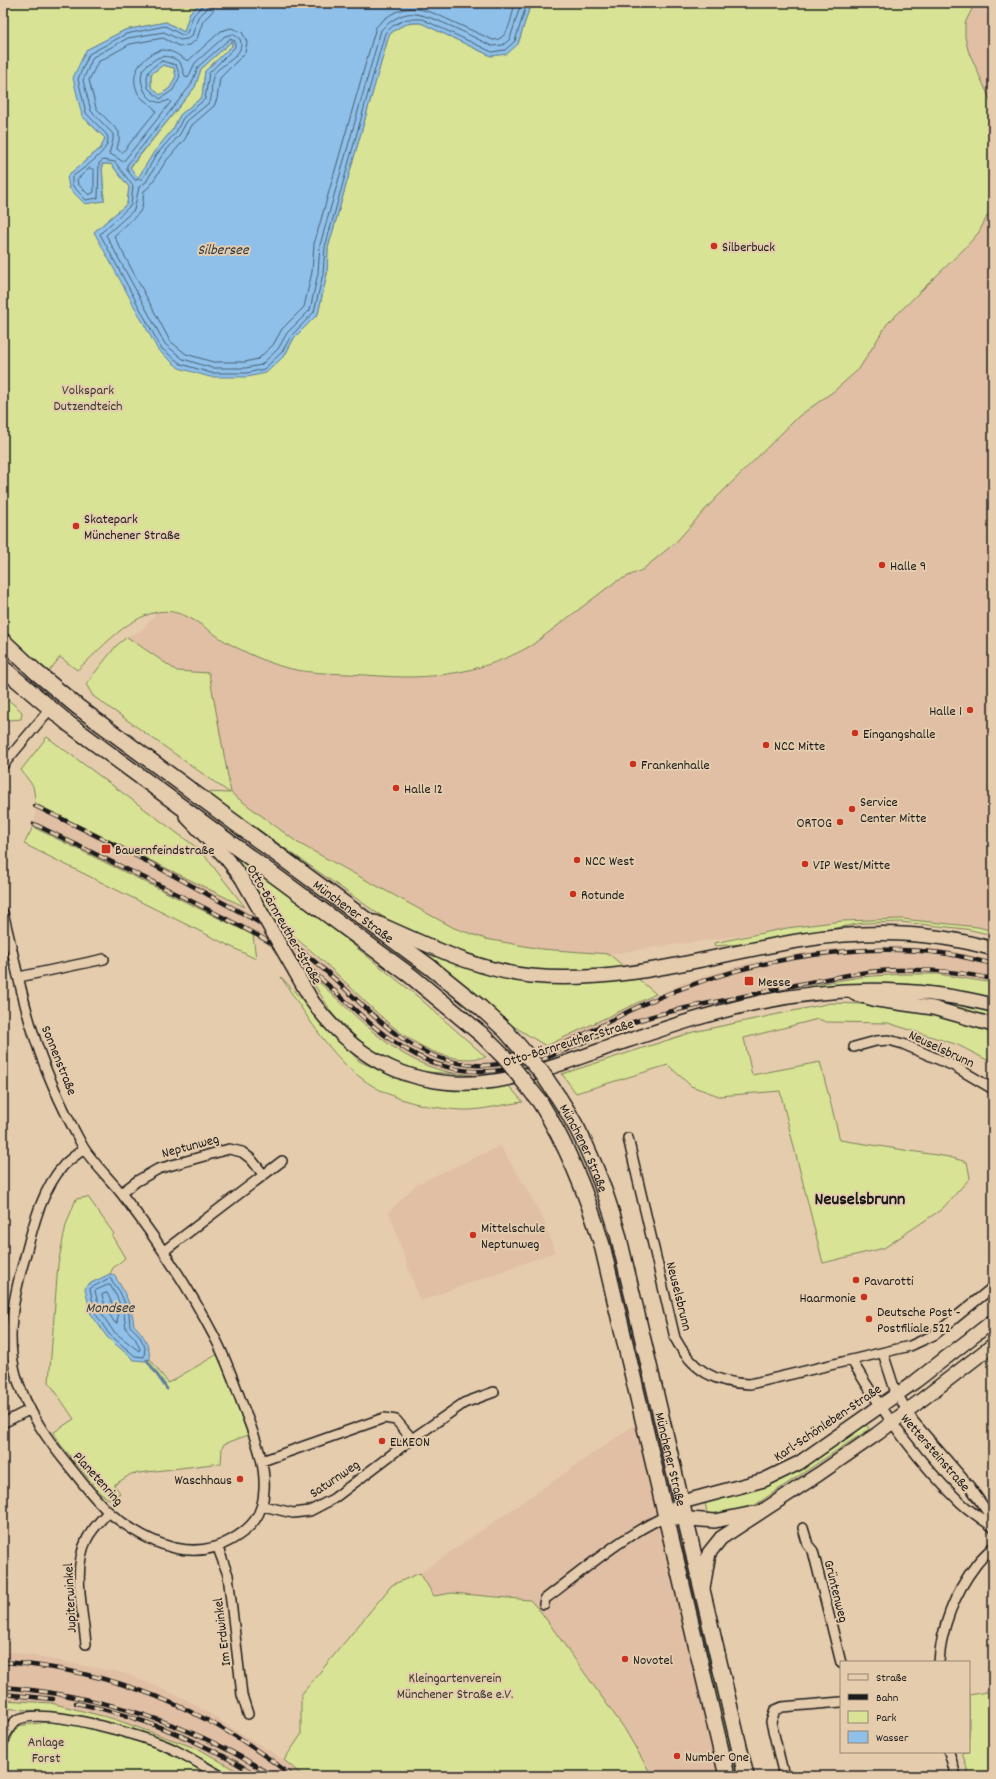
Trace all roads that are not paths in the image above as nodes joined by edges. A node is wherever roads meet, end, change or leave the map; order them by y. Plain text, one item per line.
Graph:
1 (3, 641) edge
2 (3, 668) edge
3 (64, 695) junction
4 (50, 709) junction
5 (5, 763) edge
6 (170, 799) junction
7 (3, 913) edge
8 (359, 915) junction
9 (975, 944) junction
10 (993, 945) edge
11 (993, 949) edge
12 (104, 960) dead end
13 (20, 977) junction
14 (840, 990) junction
15 (993, 1005) edge
16 (993, 1025) edge
17 (854, 1047) dead end
18 (993, 1089) edge
19 (628, 1138) dead end
20 (84, 1149) junction
21 (282, 1161) dead end
22 (263, 1174) junction
23 (121, 1193) junction
24 (164, 1251) junction
25 (993, 1287) edge
26 (993, 1321) edge
27 (993, 1345) edge
28 (882, 1353) junction
29 (852, 1360) junction
30 (494, 1392) dead end
31 (898, 1394) junction
32 (880, 1407) junction
33 (29, 1410) junction
34 (907, 1412) junction
35 (3, 1423) edge
36 (891, 1424) junction
37 (412, 1439) junction
38 (262, 1461) junction
39 (682, 1502) junction
40 (263, 1506) junction
41 (763, 1510) junction
42 (108, 1512) junction
43 (666, 1516) junction
44 (686, 1519) junction
45 (993, 1520) edge
46 (993, 1527) edge
47 (803, 1528) dead end
48 (993, 1547) edge
49 (218, 1548) junction
50 (702, 1592) junction
51 (544, 1604) dead end
52 (86, 1644) dead end
53 (840, 1661) edge
54 (939, 1661) edge
55 (840, 1702) edge
56 (248, 1714) dead end
57 (3, 1740) edge
58 (949, 1753) edge
59 (221, 1776) edge
60 (727, 1776) edge
61 (746, 1776) edge
62 (784, 1776) edge
63 (956, 1776) edge

1 - 3 main road, Münchener Straße
2 - 4 main road, Münchener Straße
3 - 4 main road
3 - 8 main road, Münchener Straße
4 - 5 street
4 - 6 main road, Münchener Straße
6 - 14 main road, Otto-Bärnreuther-Straße, bridge
6 - 43 main road, Münchener Straße, bridge
7 - 13 street, Sonnenstraße
8 - 9 main road
8 - 39 main road, Münchener Straße, bridge
9 - 10 main road
9 - 11 main road
12 - 13 street
13 - 20 street, Sonnenstraße
14 - 15 main road, Otto-Bärnreuther-Straße
14 - 16 main road, Otto-Bärnreuther-Straße
17 - 18 street, Neuselsbrunn
19 - 29 street, Neuselsbrunn
20 - 23 street, Planetenring
20 - 33 street, Planetenring
21 - 22 street
22 - 23 street, Neptunweg
22 - 24 street
23 - 24 street, Planetenring
24 - 38 street, Planetenring
25 - 28 street, Neuselsbrunn
26 - 31 main road, Karl-Schönleben-Straße
27 - 34 main road
28 - 29 street, Neuselsbrunn
28 - 31 street
29 - 32 street
30 - 37 street, Saturnweg
31 - 32 main road, Karl-Schönleben-Straße
31 - 34 street, Wettersteinstraße
32 - 36 street, Wettersteinstraße
32 - 39 main road, Karl-Schönleben-Straße
33 - 35 street
33 - 42 street, Planetenring
34 - 36 main road
34 - 45 street, Wettersteinstraße
36 - 41 main road
36 - 46 street, Wettersteinstraße
37 - 38 street
37 - 40 street, Saturnweg
38 - 40 street, Planetenring
39 - 43 main road, Karl-Schönleben-Straße
39 - 44 main road, Münchener Straße
40 - 49 street, Planetenring
41 - 44 main road
41 - 50 main road
42 - 49 street, Planetenring
42 - 52 street, Jupiterwinkel
43 - 44 main road
43 - 51 street, Münchener Straße
43 - 60 main road, Münchener Straße
44 - 50 main road, Münchener Straße
47 - 53 street, Grüntenweg
48 - 54 street
49 - 56 street, Im Erdwinkel
50 - 61 main road, Münchener Straße
55 - 62 street
57 - 59 street
58 - 63 street

